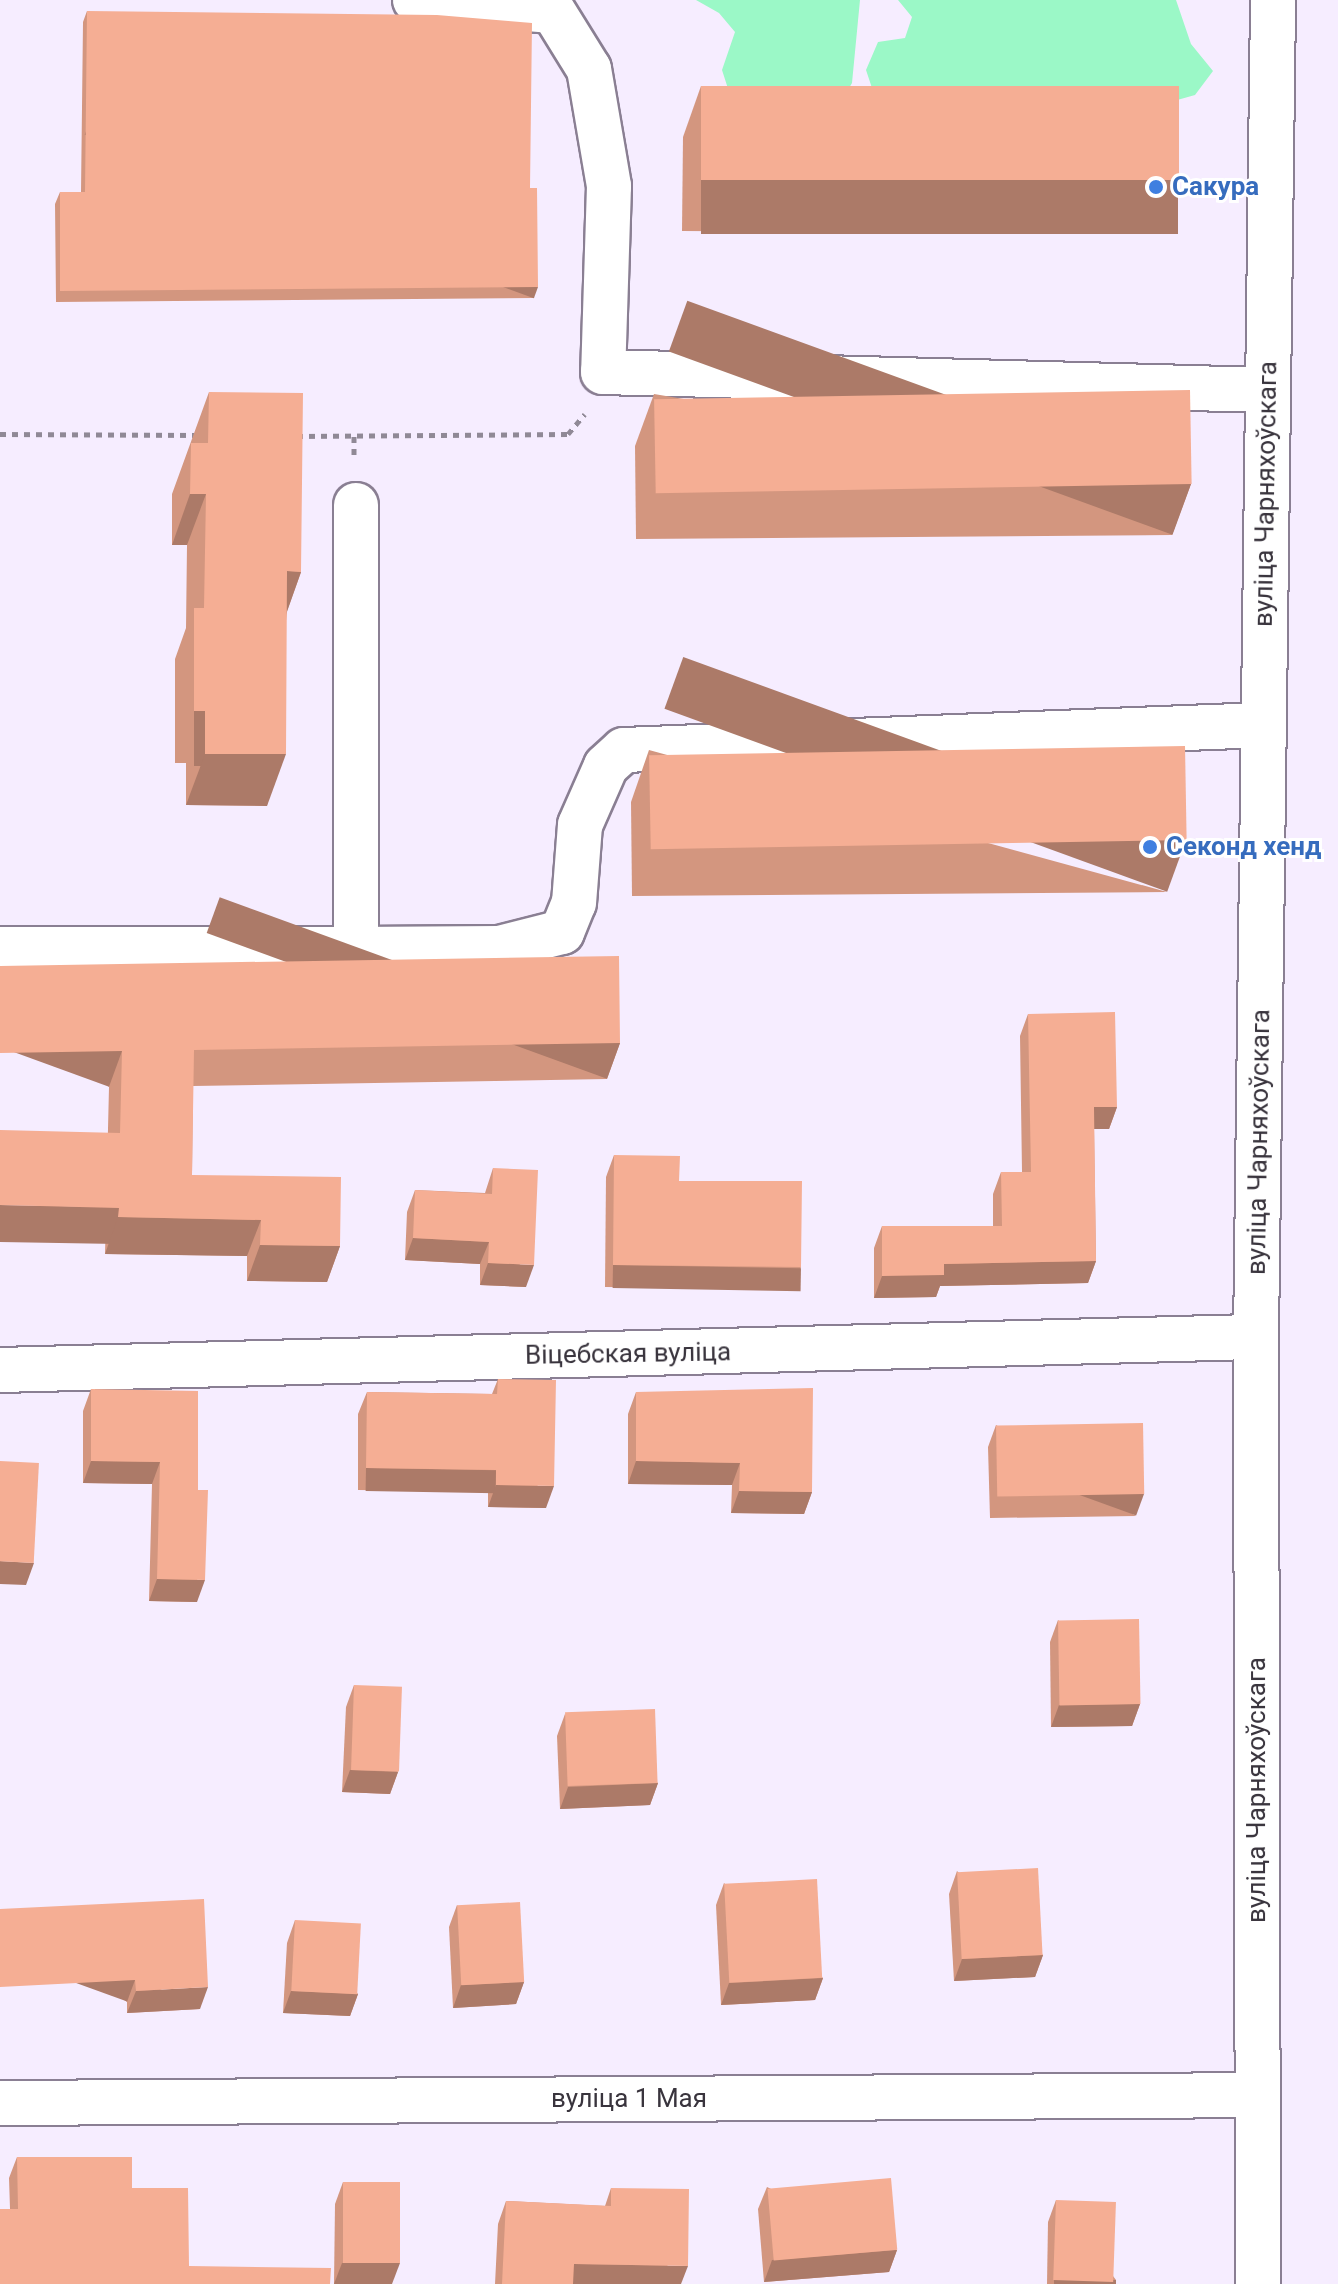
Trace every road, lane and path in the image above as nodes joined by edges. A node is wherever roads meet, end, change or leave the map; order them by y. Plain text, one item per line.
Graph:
1 (415, 0) edge
2 (1273, 0) edge
3 (603, 372) junction
4 (1266, 390) junction
5 (0, 434) edge
6 (215, 436) edge
7 (292, 436) edge
8 (356, 505) dead end
9 (1263, 725) junction
10 (0, 949) edge
11 (356, 949) junction
12 (1256, 1337) junction
13 (0, 1370) edge
14 (1258, 2095) junction
15 (0, 2103) edge
16 (1258, 2284) edge

1 - 3 street
2 - 4 street, вуліца Чарняхоўскага
3 - 4 street
3 - 7 path
4 - 9 street, вуліца Чарняхоўскага
5 - 6 path
8 - 11 street
9 - 11 street
9 - 12 street, вуліца Чарняхоўскага
10 - 11 street
12 - 13 street, Віцебская вуліца
12 - 14 street, вуліца Чарняхоўскага
14 - 15 street, вуліца 1 Мая
14 - 16 street, вуліца Чарняхоўскага

